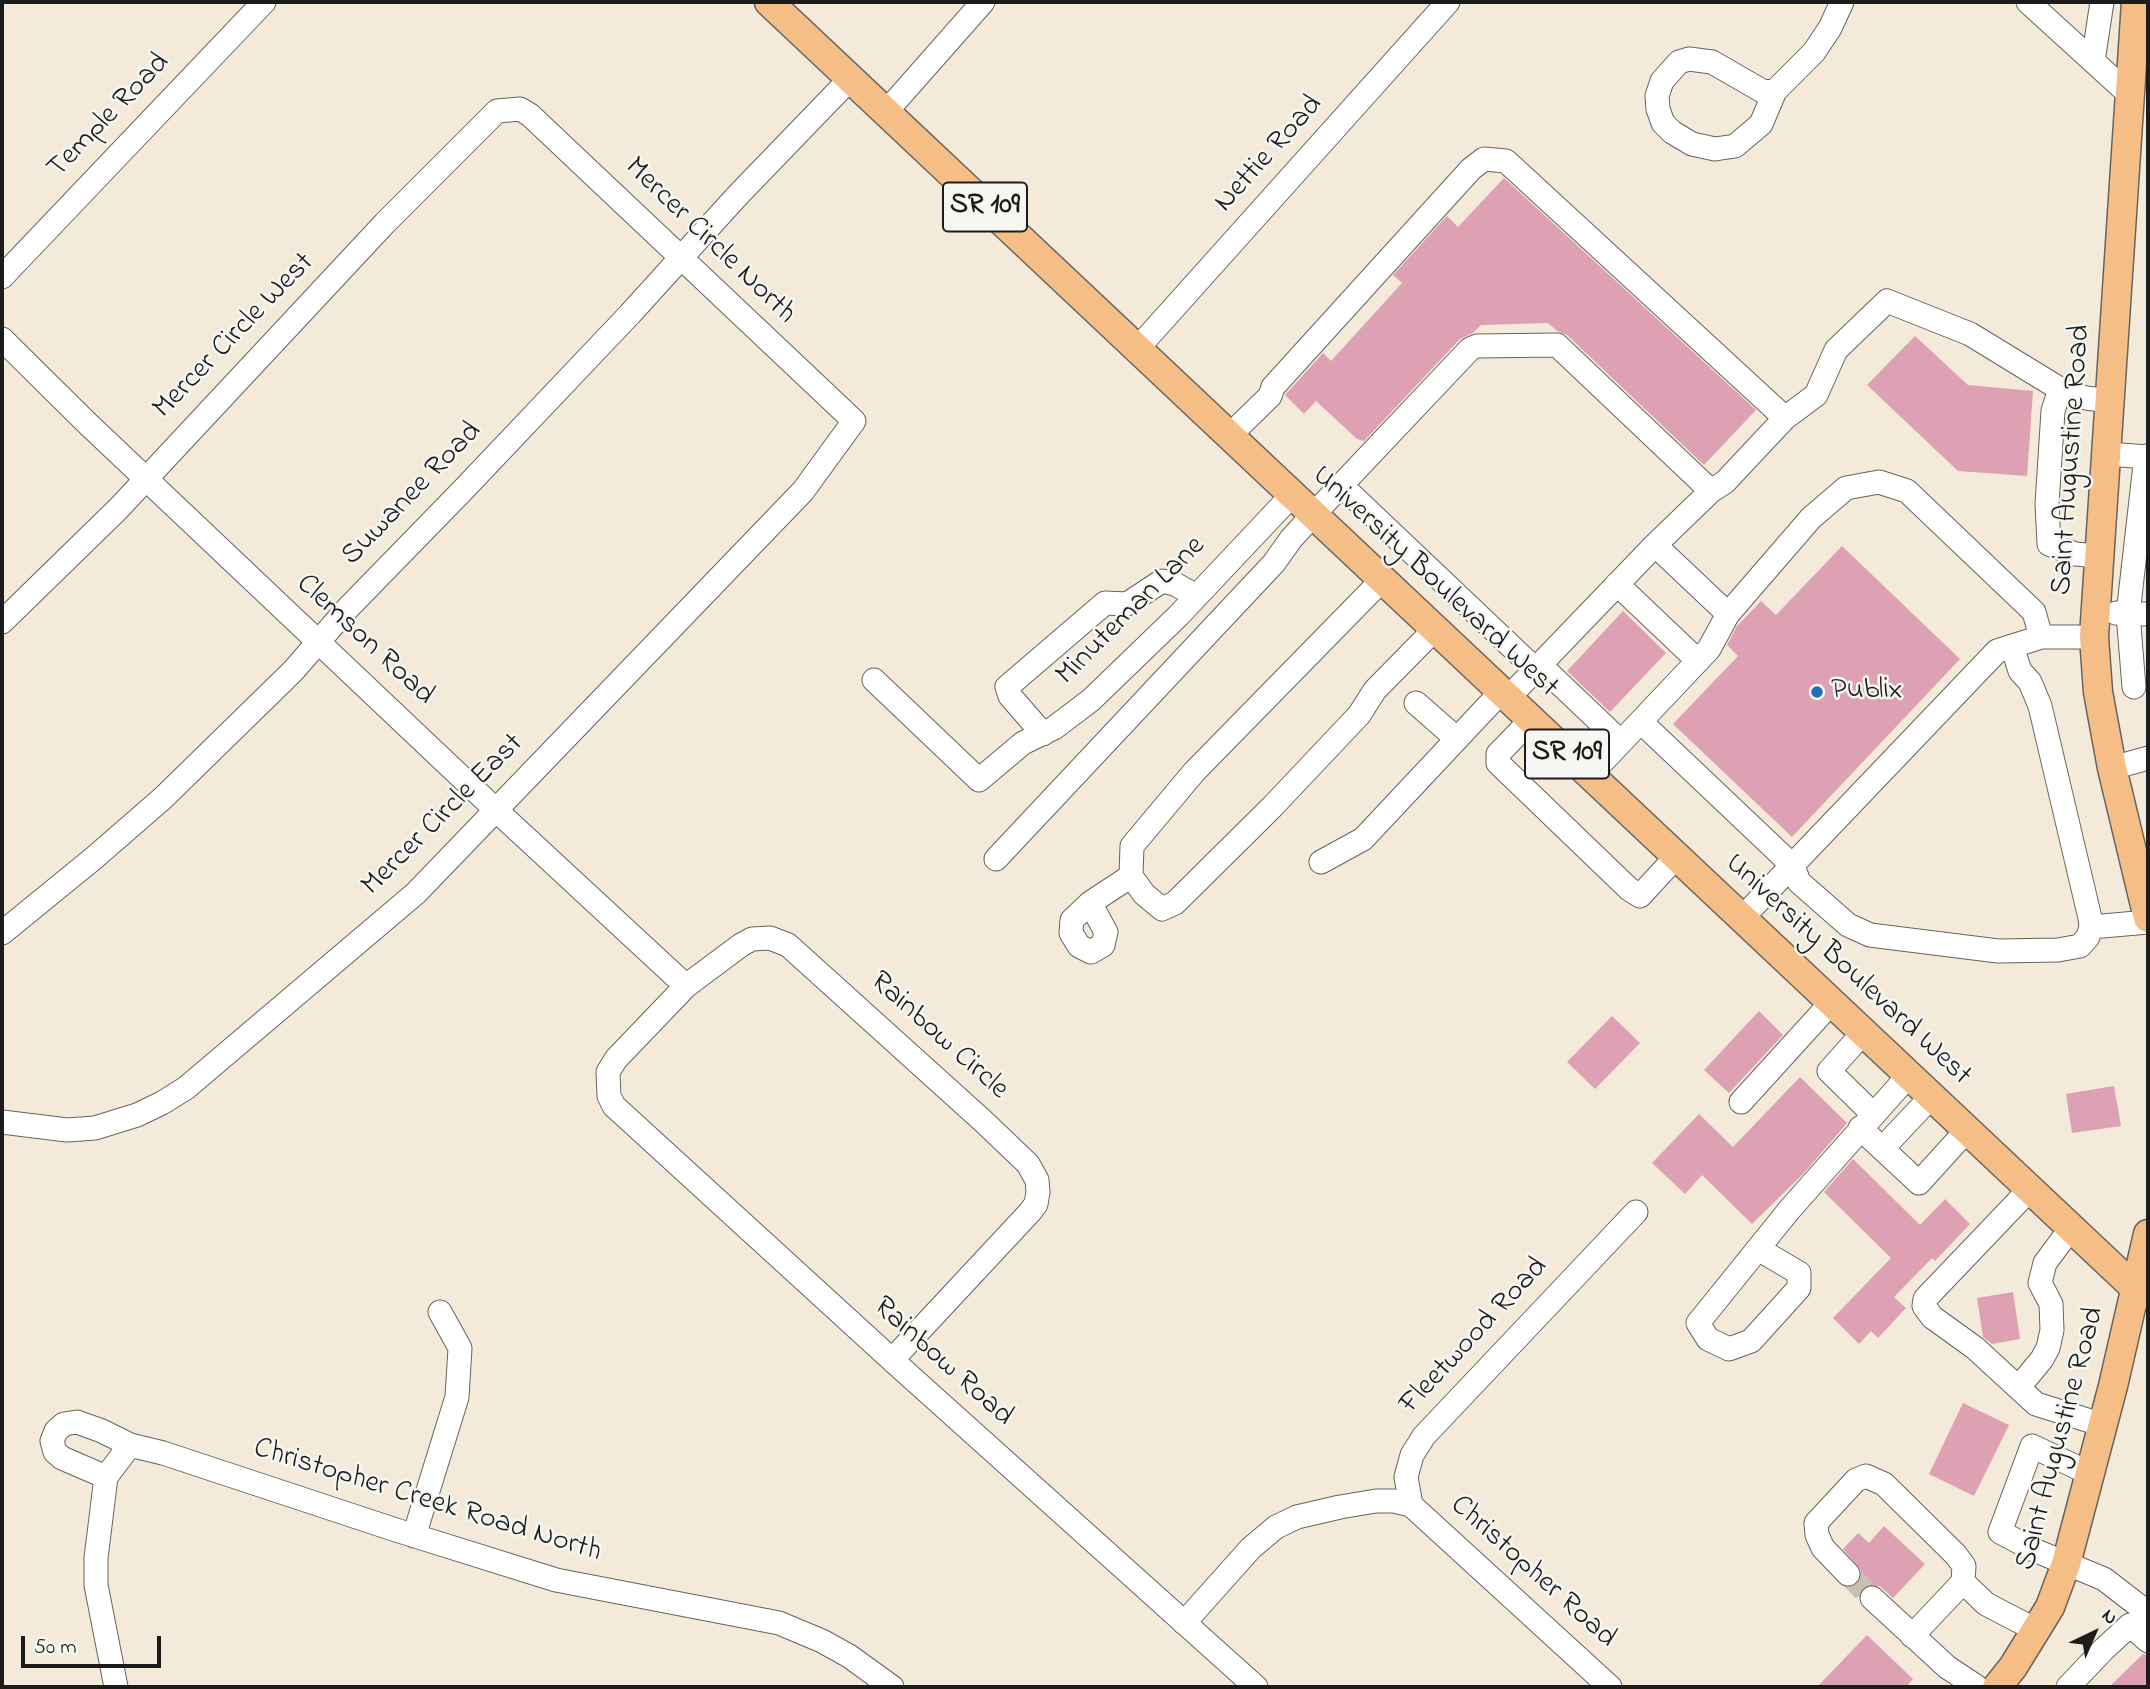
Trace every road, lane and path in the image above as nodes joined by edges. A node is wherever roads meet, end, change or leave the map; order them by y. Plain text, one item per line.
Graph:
1 (264, 2) edge
2 (769, 2) edge
3 (983, 2) edge
4 (1448, 2) edge
5 (1842, 2) edge
6 (2028, 2) edge
7 (2102, 2) edge
8 (2136, 2) edge
9 (2094, 61) junction
10 (850, 79) junction
11 (1775, 91) junction
12 (2129, 94) junction
13 (520, 110) joint
14 (885, 113) junction
15 (681, 258) junction
16 (2, 277) edge
17 (2, 339) edge
18 (1136, 349) junction
19 (2060, 389) junction
20 (2110, 401) junction
21 (1785, 418) junction
22 (854, 421) joint
23 (1229, 436) junction
24 (2106, 454) junction
25 (2147, 456) edge
26 (146, 478) junction
27 (1341, 485) junction
28 (1711, 491) junction
29 (1292, 495) junction
30 (1313, 515) junction
31 (1655, 545) junction
32 (2099, 556) junction
33 (1382, 580) junction
34 (1617, 584) junction
35 (2140, 590) edge
36 (1196, 596) junction
37 (1728, 614) junction
38 (2138, 614) edge
39 (2, 622) edge
40 (2095, 624) junction
41 (1435, 629) junction
42 (2041, 638) junction
43 (318, 642) junction
44 (2012, 646) junction
45 (1698, 661) junction
46 (1537, 667) junction
47 (874, 680) dead end
48 (2141, 689) edge
49 (2098, 692) junction
50 (1504, 695) junction
51 (1416, 702) dead end
52 (1531, 720) junction
53 (1641, 722) junction
54 (1042, 734) junction
55 (1457, 739) junction
56 (1621, 742) junction
57 (2148, 758) edge
58 (2112, 768) junction
59 (1590, 775) junction
60 (497, 811) junction
61 (1676, 857) junction
62 (996, 859) dead end
63 (1321, 862) dead end
64 (1793, 866) junction
65 (1131, 876) junction
66 (1090, 903) dead end
67 (2148, 915) edge
68 (1742, 918) junction
69 (2091, 927) junction
70 (2, 933) edge
71 (686, 986) junction
72 (1831, 1003) junction
73 (1864, 1032) junction
74 (608, 1072) joint
75 (1909, 1075) junction
76 (1931, 1097) junction
77 (1741, 1102) dead end
78 (1867, 1121) junction
79 (2, 1122) edge
80 (1967, 1130) junction
81 (1882, 1149) junction
82 (2029, 1189) junction
83 (1636, 1212) dead end
84 (2071, 1228) junction
85 (2148, 1234) edge
86 (1758, 1249) junction
87 (2141, 1291) edge
88 (440, 1311) dead end
89 (892, 1360) junction
90 (2019, 1387) junction
91 (2103, 1425) junction
92 (130, 1445) junction
93 (2091, 1474) junction
94 (106, 1477) junction
95 (1410, 1505) junction
96 (414, 1536) junction
97 (2066, 1564) junction
98 (1848, 1574) tunnel mouth
99 (1963, 1582) junction
100 (1872, 1598) tunnel mouth
101 (2142, 1617) edge
102 (1184, 1623) junction
103 (2036, 1630) junction
104 (1912, 1636) junction
105 (2148, 1641) edge
106 (116, 1687) edge
107 (892, 1687) edge
108 (1256, 1687) edge
109 (1610, 1687) edge
110 (1977, 1687) edge
111 (1997, 1687) edge
112 (2068, 1687) edge

1 - 16 street, Temple Road
2 - 10 main road, University Boulevard West / SR 109
3 - 14 street
4 - 18 street, Nettie Road
5 - 11 street
6 - 9 street
7 - 9 street
8 - 12 main road, Saint Augustine Road
9 - 12 street
10 - 14 main road, University Boulevard West / SR 109
10 - 15 street, Suwanee Road
11 - 11 street
12 - 20 main road, Saint Augustine Road
13 - 15 street, Mercer Circle North
13 - 26 street, Mercer Circle West
14 - 18 main road, University Boulevard West / SR 109
15 - 22 street, Mercer Circle North
15 - 43 street, Suwanee Road
17 - 26 street, Clemson Road
18 - 23 main road, University Boulevard West / SR 109
19 - 20 street
19 - 21 street
19 - 32 street
20 - 24 main road, Saint Augustine Road
21 - 23 street
21 - 28 street
22 - 60 street, Mercer Circle East
23 - 29 main road, University Boulevard West / SR 109
24 - 25 street
24 - 32 main road, Saint Augustine Road
25 - 35 street
26 - 39 street, Mercer Circle West
26 - 43 street, Clemson Road
27 - 28 street
27 - 30 street
27 - 46 street
28 - 31 street
29 - 30 main road, University Boulevard West / SR 109
29 - 36 street, Minuteman Lane
30 - 33 main road, University Boulevard West / SR 109
30 - 62 street
31 - 34 street
31 - 37 street
32 - 40 main road, Saint Augustine Road
33 - 41 main road, University Boulevard West / SR 109
33 - 65 street
34 - 45 street
34 - 46 street
35 - 38 street
36 - 54 street, Minuteman Lane
36 - 54 street
37 - 42 street
37 - 45 street
38 - 40 street
38 - 48 street
40 - 42 street
40 - 49 main road, Saint Augustine Road
41 - 50 main road, University Boulevard West / SR 109
41 - 65 street
42 - 44 street
43 - 60 street, Clemson Road
43 - 70 street, Suwanee Road
44 - 64 street
44 - 69 street
45 - 53 street
46 - 50 street
46 - 56 street
47 - 54 street, Minuteman Lane
48 - 49 street
49 - 58 main road, Saint Augustine Road
50 - 52 main road, University Boulevard West / SR 109
50 - 55 street
51 - 55 street
52 - 59 main road, University Boulevard West / SR 109
52 - 61 street
53 - 56 street
53 - 64 street
55 - 63 street
56 - 59 street
57 - 58 street
58 - 67 main road, Saint Augustine Road
59 - 61 main road, University Boulevard West / SR 109
60 - 71 street, Clemson Road
60 - 79 street, Mercer Circle East
61 - 68 main road, University Boulevard West / SR 109
64 - 68 street
64 - 69 street
65 - 66 street
67 - 69 street
68 - 72 main road, University Boulevard West / SR 109
71 - 74 street, Rainbow Circle
71 - 89 street, Rainbow Circle
72 - 73 main road, University Boulevard West / SR 109
72 - 77 street
73 - 75 main road, University Boulevard West / SR 109
73 - 78 street
74 - 89 street, Rainbow Road
75 - 76 main road, University Boulevard West / SR 109
75 - 78 street
76 - 80 main road, University Boulevard West / SR 109
76 - 81 street
78 - 81 street
78 - 86 street
80 - 81 street
80 - 82 main road, University Boulevard West / SR 109
82 - 84 main road, University Boulevard West / SR 109
82 - 90 street
83 - 95 street, Fleetwood Road
84 - 87 main road, University Boulevard West / SR 109
84 - 90 street
85 - 87 main road, Saint Augustine Road
86 - 86 street
87 - 91 main road, Saint Augustine Road
88 - 96 street
89 - 102 street, Rainbow Road
90 - 91 street
91 - 93 main road, Saint Augustine Road
92 - 94 street
92 - 94 street, Christopher Creek Road North
92 - 96 street, Christopher Creek Road North
93 - 97 main road, Saint Augustine Road
93 - 97 street
94 - 106 street
95 - 102 street
95 - 109 street, Christopher Road
96 - 107 street, Christopher Creek Road North
97 - 101 street
97 - 103 main road, Saint Augustine Road
98 - 99 street
99 - 103 street
99 - 104 street
100 - 104 street
101 - 105 street
101 - 112 street
102 - 108 street, Rainbow Road
103 - 111 main road, Saint Augustine Road
104 - 110 street

